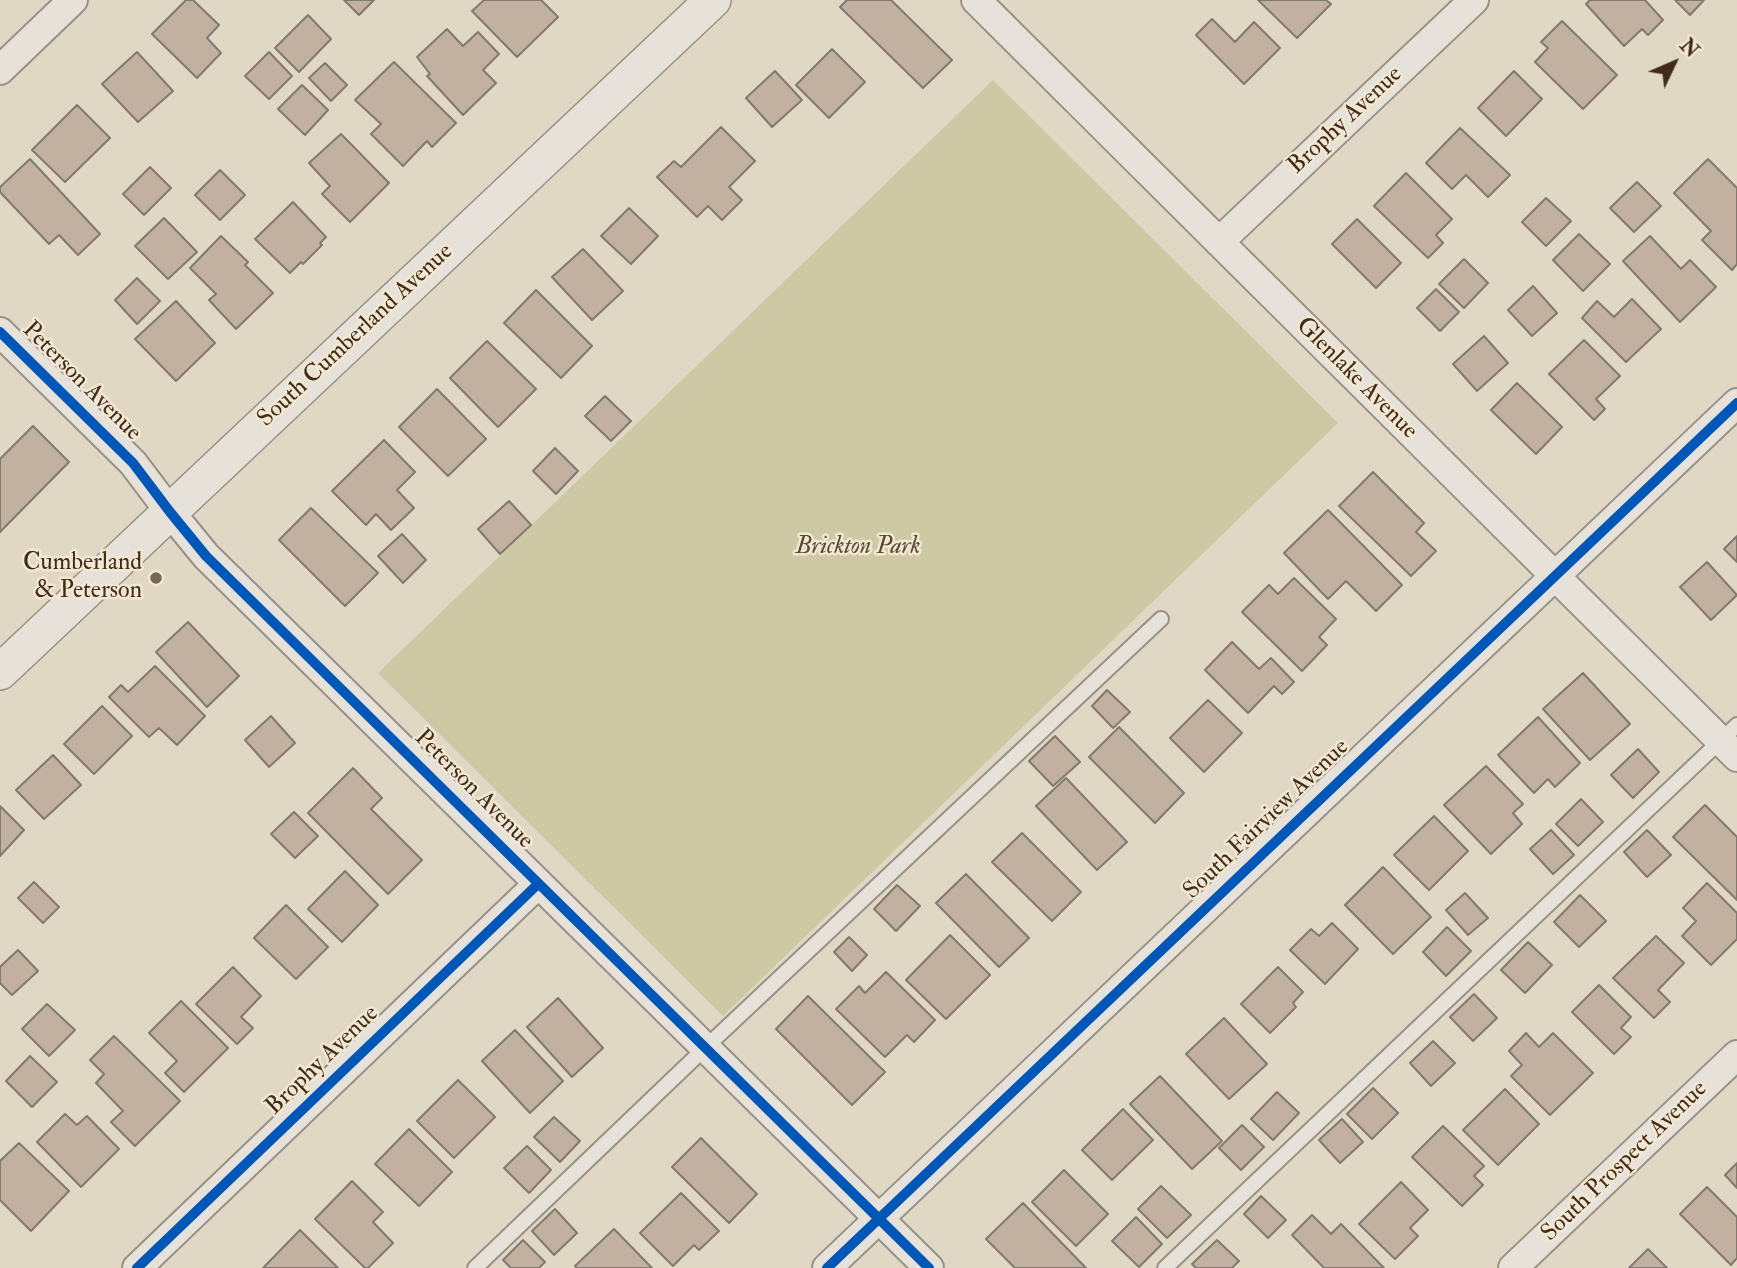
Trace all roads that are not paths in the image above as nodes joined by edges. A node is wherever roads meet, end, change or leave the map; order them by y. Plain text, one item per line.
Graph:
1 (73, 0) edge
2 (713, 0) edge
3 (975, 0) edge
4 (1474, 0) edge
5 (0, 70) edge
6 (1219, 242) junction
7 (0, 331) edge
8 (1737, 403) edge
9 (170, 512) junction
10 (1555, 576) junction
11 (1161, 619) dead end
12 (0, 672) edge
13 (1732, 741) edge
14 (538, 884) junction
15 (705, 1048) junction
16 (1737, 1055) edge
17 (879, 1219) junction
18 (137, 1268) edge
19 (475, 1268) edge
20 (827, 1268) edge
21 (929, 1268) edge
22 (1165, 1268) edge
23 (1513, 1268) edge

1 - 5 street
2 - 9 street, South Cumberland Avenue
3 - 6 street, Glenlake Avenue
4 - 6 street, Brophy Avenue
6 - 10 street, Glenlake Avenue
7 - 9 street, Peterson Avenue
8 - 10 street, South Fairview Avenue
9 - 12 street, South Cumberland Avenue
9 - 14 street, Peterson Avenue
10 - 13 street, Glenlake Avenue
10 - 17 street, South Fairview Avenue
11 - 15 lane
13 - 22 lane
14 - 15 street, Peterson Avenue
14 - 18 street, Brophy Avenue
15 - 17 street, Peterson Avenue
15 - 19 lane
16 - 23 street, South Prospect Avenue
17 - 20 street, South Fairview Avenue
17 - 21 street, Peterson Avenue

